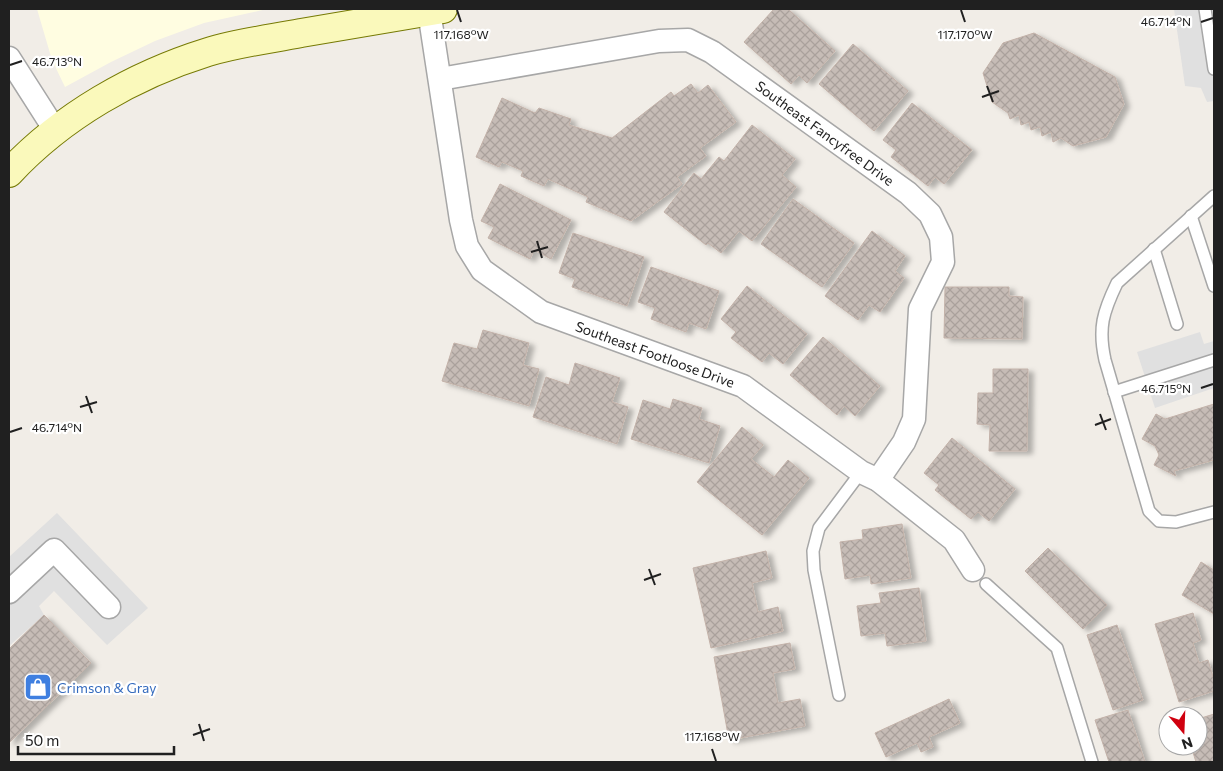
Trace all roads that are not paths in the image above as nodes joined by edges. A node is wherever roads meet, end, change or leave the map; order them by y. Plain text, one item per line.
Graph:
1 (1205, 9) edge
2 (434, 10) edge
3 (9, 58) edge
4 (1214, 69) edge
5 (440, 79) junction
6 (55, 130) junction
7 (9, 173) edge
8 (1214, 196) edge
9 (1191, 216) junction
10 (1154, 249) junction
11 (1214, 286) edge
12 (1177, 324) dead end
13 (1214, 360) edge
14 (1114, 392) junction
15 (869, 476) junction
16 (1214, 512) edge
17 (980, 577) joint
18 (9, 592) edge
19 (109, 607) dead end
20 (838, 695) dead end
21 (1092, 762) edge

1 - 4 lane
2 - 5 street, Southeast Footloose Drive
2 - 6 street
3 - 6 street
5 - 15 street, Southeast Footloose Drive
5 - 15 street, Southeast Fancyfree Drive
6 - 7 street
8 - 9 lane
9 - 10 lane
9 - 11 lane
10 - 12 lane
10 - 14 lane
13 - 14 lane
14 - 16 lane
15 - 17 street, Southeast Footloose Drive
15 - 20 lane, Southeast Fancyfree Drive
17 - 21 lane
18 - 19 street

